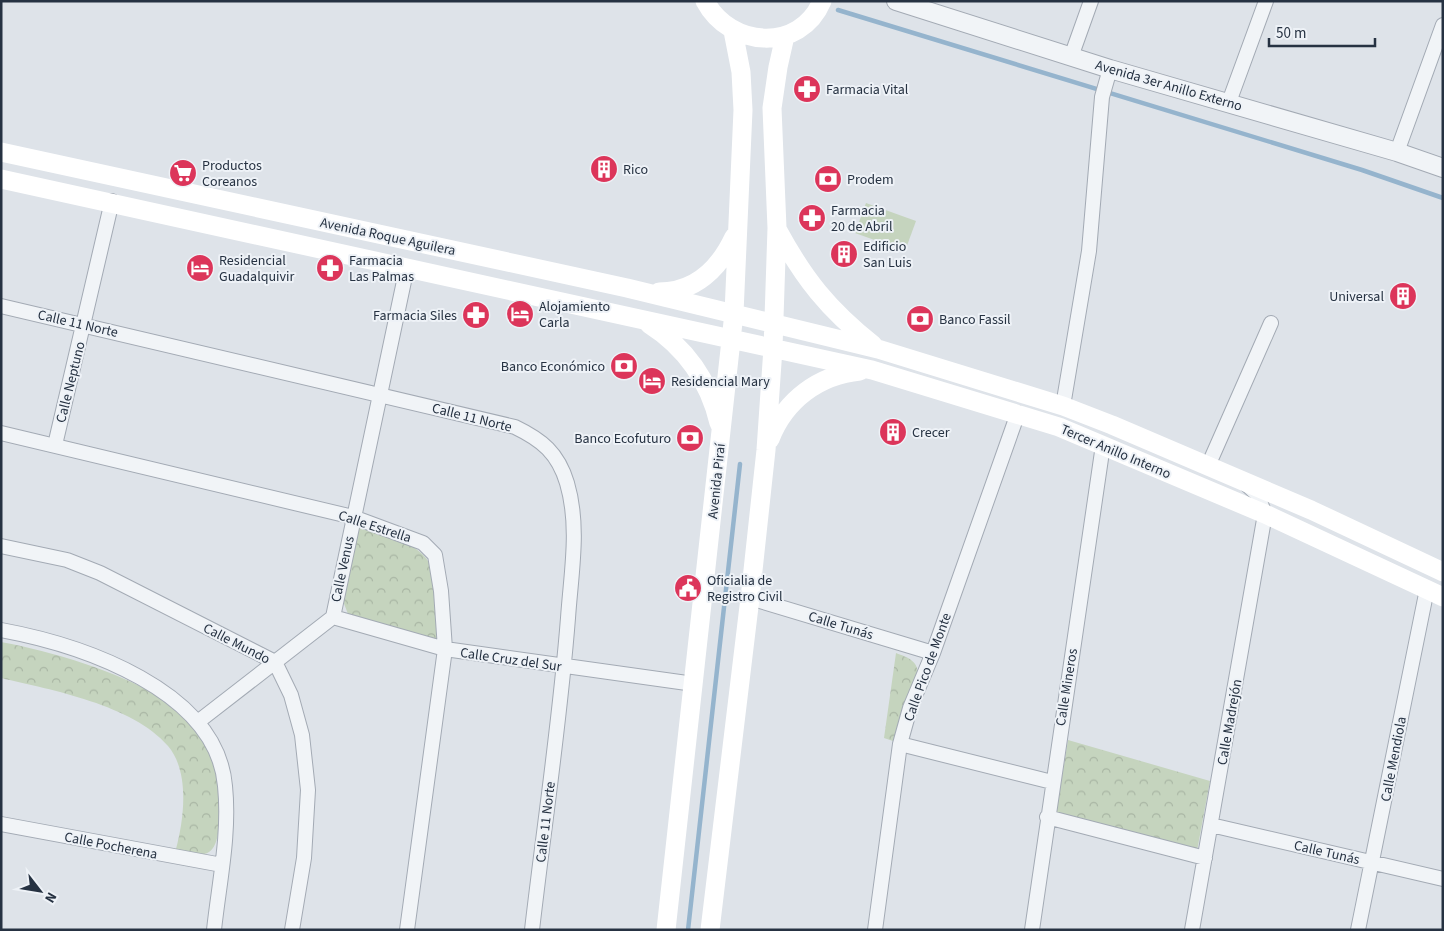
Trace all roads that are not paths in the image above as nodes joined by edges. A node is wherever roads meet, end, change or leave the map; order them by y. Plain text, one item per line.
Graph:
1 (705, 1) edge
2 (822, 1) edge
3 (896, 1) edge
4 (1091, 1) edge
5 (1266, 1) edge
6 (920, 5) edge
7 (1443, 25) edge
8 (733, 31) junction
9 (785, 36) junction
10 (1071, 57) junction
11 (1109, 73) junction
12 (1229, 102) junction
13 (1, 152) edge
14 (1397, 152) junction
15 (1443, 168) edge
16 (1, 179) edge
17 (112, 201) junction
18 (738, 214) junction
19 (777, 228) junction
20 (407, 267) junction
21 (647, 293) junction
22 (1, 306) edge
23 (734, 313) junction
24 (642, 319) junction
25 (1271, 323) dead end
26 (84, 324) junction
27 (774, 324) junction
28 (731, 339) junction
29 (773, 348) junction
30 (878, 349) junction
31 (872, 370) junction
32 (381, 394) junction
33 (1063, 406) junction
34 (1018, 413) junction
35 (1112, 425) junction
36 (1059, 427) junction
37 (721, 432) junction
38 (1, 433) edge
39 (55, 445) junction
40 (1102, 445) junction
41 (766, 450) junction
42 (1208, 466) junction
43 (1240, 479) junction
44 (1311, 510) junction
45 (1265, 514) junction
46 (353, 517) junction
47 (1, 546) edge
48 (1443, 572) edge
49 (1435, 593) edge
50 (750, 598) junction
51 (332, 617) junction
52 (1, 630) edge
53 (445, 649) junction
54 (933, 653) junction
55 (275, 662) junction
56 (564, 667) junction
57 (694, 684) junction
58 (198, 721) junction
59 (900, 744) junction
60 (1052, 782) junction
61 (1047, 817) junction
62 (1, 824) edge
63 (1211, 825) junction
64 (1206, 858) junction
65 (1372, 863) junction
66 (222, 865) junction
67 (1443, 879) edge
68 (707, 926) edge
69 (669, 927) edge
70 (214, 930) edge
71 (292, 930) edge
72 (407, 930) edge
73 (532, 930) edge
74 (875, 930) edge
75 (1032, 930) edge
76 (1192, 930) edge
77 (1358, 930) edge

1 - 8 main road
2 - 9 main road
3 - 6 street, Avenida 3er Anillo Externo
4 - 10 street
5 - 12 street
6 - 10 street, Avenida 3er Anillo Externo
7 - 14 street
8 - 9 main road
8 - 18 main road, Avenida Piraí
9 - 19 main road
10 - 11 street, Avenida 3er Anillo Externo
11 - 12 street, Avenida 3er Anillo Externo
11 - 33 street
12 - 14 street, Avenida 3er Anillo Externo
13 - 21 main road, Avenida Roque Aguilera
14 - 15 street, Avenida 3er Anillo Externo
16 - 17 main road, Avenida Roque Aguilera
17 - 20 main road, Avenida Roque Aguilera
17 - 26 street, Calle Neptuno
18 - 21 main road
18 - 23 main road, Avenida Piraí
19 - 27 main road
19 - 30 main road
20 - 24 main road, Avenida Roque Aguilera
20 - 32 street, Calle Venus
21 - 23 main road, Avenida Roque Aguilera
22 - 26 street, Calle 11 Norte
23 - 27 main road, Avenida Roque Aguilera
23 - 28 main road, Avenida Piraí
24 - 28 main road, Avenida Roque Aguilera
24 - 37 main road
25 - 42 street
26 - 32 street, Calle 11 Norte
26 - 39 street, Calle Neptuno
27 - 29 main road
27 - 30 main road, Tercer Anillo Interno
28 - 29 main road, Avenida Roque Aguilera
28 - 37 main road, Avenida Piraí
29 - 31 main road, Tercer Anillo Interno
29 - 41 main road
30 - 33 main road, Tercer Anillo Interno
31 - 34 main road, Tercer Anillo Interno
31 - 41 main road
32 - 46 street, Calle Venus
32 - 56 street, Calle 11 Norte
33 - 35 main road, Tercer Anillo Interno
34 - 36 main road, Tercer Anillo Interno
34 - 54 street, Calle Pico de Monte
35 - 36 main road
35 - 42 main road, Tercer Anillo Interno
36 - 40 main road, Tercer Anillo Interno
37 - 57 main road, Avenida Piraí
38 - 39 street, Calle Estrella
39 - 46 street, Calle Estrella
40 - 45 main road, Tercer Anillo Interno
40 - 60 street, Calle Mineros
41 - 50 main road
42 - 43 main road, Tercer Anillo Interno
43 - 44 main road, Tercer Anillo Interno
43 - 45 street
44 - 45 street
44 - 48 main road, Tercer Anillo Interno
45 - 49 main road, Tercer Anillo Interno
45 - 63 street, Calle Madrejón
46 - 51 street, Calle Venus
46 - 53 street, Calle Estrella
47 - 55 street, Calle Mundo
49 - 65 street, Calle Mendiola
50 - 54 street, Calle Tunás
50 - 68 main road
51 - 53 street, Calle Cruz del Sur
51 - 55 street, Calle Venus
52 - 58 street
53 - 56 street, Calle Cruz del Sur
53 - 72 street, Calle Estrella
54 - 59 street, Calle Pico de Monte
55 - 58 street, Calle Venus
55 - 71 street, Calle Mundo
56 - 57 street, Calle Cruz del Sur
56 - 73 street, Calle 11 Norte
57 - 69 main road, Avenida Piraí
58 - 66 street
59 - 60 street
59 - 74 street, Calle Pico de Monte
60 - 61 street, Calle Mineros
61 - 64 street
61 - 75 street, Calle Mineros
62 - 66 street, Calle Pocherena
63 - 64 street, Calle Madrejón
63 - 65 street, Calle Tunás
64 - 76 street, Calle Madrejón
65 - 67 street, Calle Tunás
65 - 77 street, Calle Mendiola
66 - 70 street

